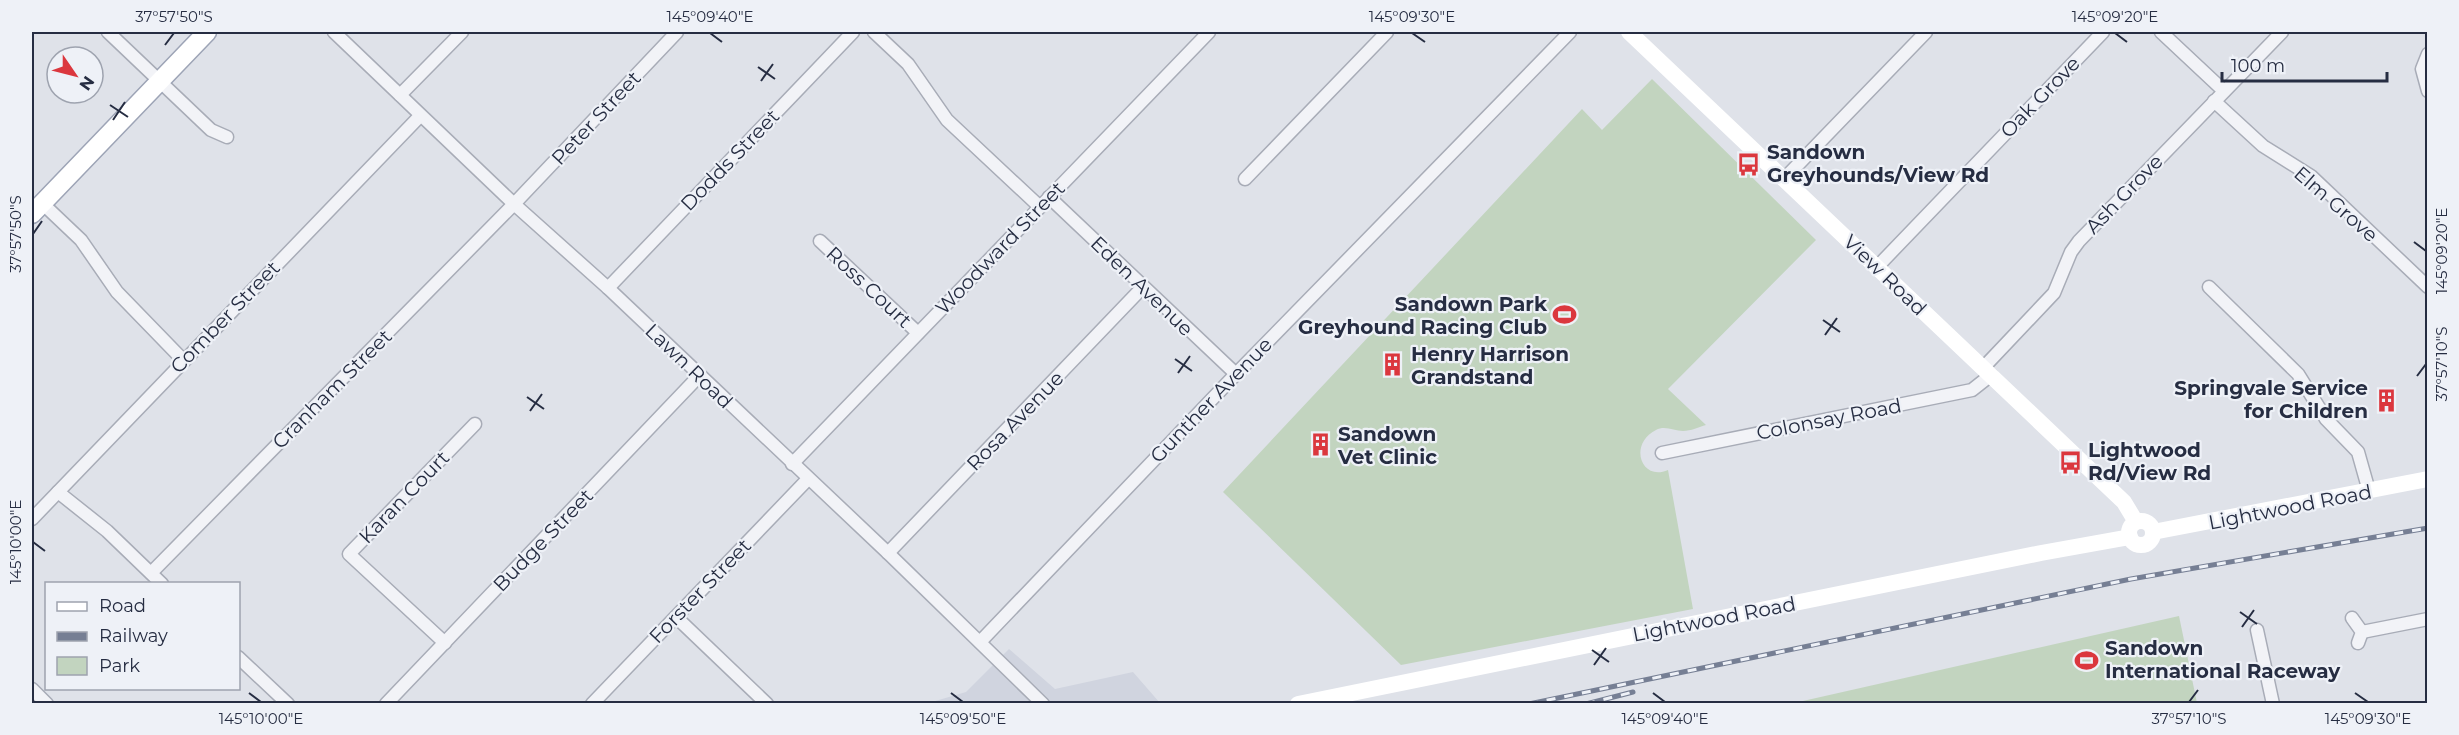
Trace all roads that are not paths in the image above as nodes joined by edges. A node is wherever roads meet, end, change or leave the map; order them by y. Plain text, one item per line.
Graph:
1 (108, 32) edge
2 (207, 32) edge
3 (334, 32) edge
4 (462, 32) edge
5 (677, 32) edge
6 (853, 32) edge
7 (874, 32) edge
8 (1209, 32) edge
9 (1387, 32) edge
10 (1570, 32) edge
11 (1629, 32) edge
12 (1926, 32) edge
13 (2103, 32) edge
14 (2162, 32) edge
15 (2282, 32) edge
16 (2427, 54) edge
17 (158, 82) junction
18 (2224, 91) junction
19 (2427, 91) edge
20 (400, 95) junction
21 (2214, 101) junction
22 (420, 116) junction
23 (227, 137) dead end
24 (1785, 178) junction
25 (1245, 179) dead end
26 (1049, 197) junction
27 (514, 204) junction
28 (1040, 207) junction
29 (37, 209) edge
30 (820, 241) dead end
31 (1877, 267) junction
32 (2209, 287) dead end
33 (2427, 287) edge
34 (608, 288) junction
35 (1142, 288) junction
36 (918, 333) junction
37 (183, 360) junction
38 (1987, 372) junction
39 (1236, 374) junction
40 (699, 376) junction
41 (475, 424) dead end
42 (1662, 453) dead end
43 (792, 464) junction
44 (808, 479) junction
45 (2427, 479) edge
46 (2369, 491) junction
47 (58, 492) junction
48 (32, 519) edge
49 (2133, 530) junction
50 (888, 554) junction
51 (151, 573) junction
52 (160, 582) edge
53 (676, 617) junction
54 (2352, 618) dead end
55 (2427, 619) edge
56 (2258, 630) dead end
57 (980, 642) junction
58 (445, 643) junction
59 (240, 659) edge
60 (32, 689) edge
61 (47, 704) edge
62 (288, 704) edge
63 (386, 704) edge
64 (592, 704) edge
65 (766, 704) edge
66 (1043, 704) edge
67 (1298, 704) edge
68 (2273, 704) edge

1 - 17 street
2 - 17 main road
3 - 20 street, Lawn Road
4 - 20 street
5 - 27 street, Peter Street
6 - 34 street, Dodds Street
7 - 28 street
8 - 26 street, Woodward Street
9 - 25 street
10 - 39 street, Gunther Avenue
11 - 24 main road, View Road
12 - 24 street
13 - 31 street, Oak Grove
14 - 18 street
15 - 18 street, Ash Grove
16 - 19 street
17 - 23 street
17 - 29 main road
18 - 21 street, Ash Grove
20 - 22 street, Lawn Road
21 - 33 street, Elm Grove
21 - 38 street, Ash Grove
22 - 27 street, Lawn Road
22 - 37 street, Comber Street
24 - 31 main road, View Road
26 - 28 street, Woodward Street
26 - 35 street, Eden Avenue
27 - 34 street, Lawn Road
27 - 51 street, Cranham Street
28 - 36 street, Woodward Street
29 - 37 street
30 - 36 street, Ross Court
31 - 38 main road, View Road
32 - 46 street
34 - 40 street, Lawn Road
35 - 39 street, Eden Avenue
35 - 50 street, Rosa Avenue
36 - 43 street, Woodward Street
37 - 47 street, Comber Street
38 - 42 street, Colonsay Road
38 - 49 main road, View Road
39 - 57 street, Gunther Avenue
40 - 43 street, Lawn Road
40 - 58 street, Budge Street
41 - 58 street, Karan Court
43 - 44 street, Lawn Road
44 - 50 street, Lawn Road
44 - 53 street, Forster Street
45 - 46 main road, Lightwood Road
46 - 49 main road, Lightwood Road
47 - 48 street, Comber Street
47 - 51 street
49 - 67 main road, Lightwood Road
50 - 57 street, Lawn Road
51 - 52 street
53 - 64 street, Forster Street
53 - 65 street
54 - 55 street
56 - 68 street
57 - 66 street, Lawn Road
58 - 63 street, Budge Street
59 - 62 street
60 - 61 street

